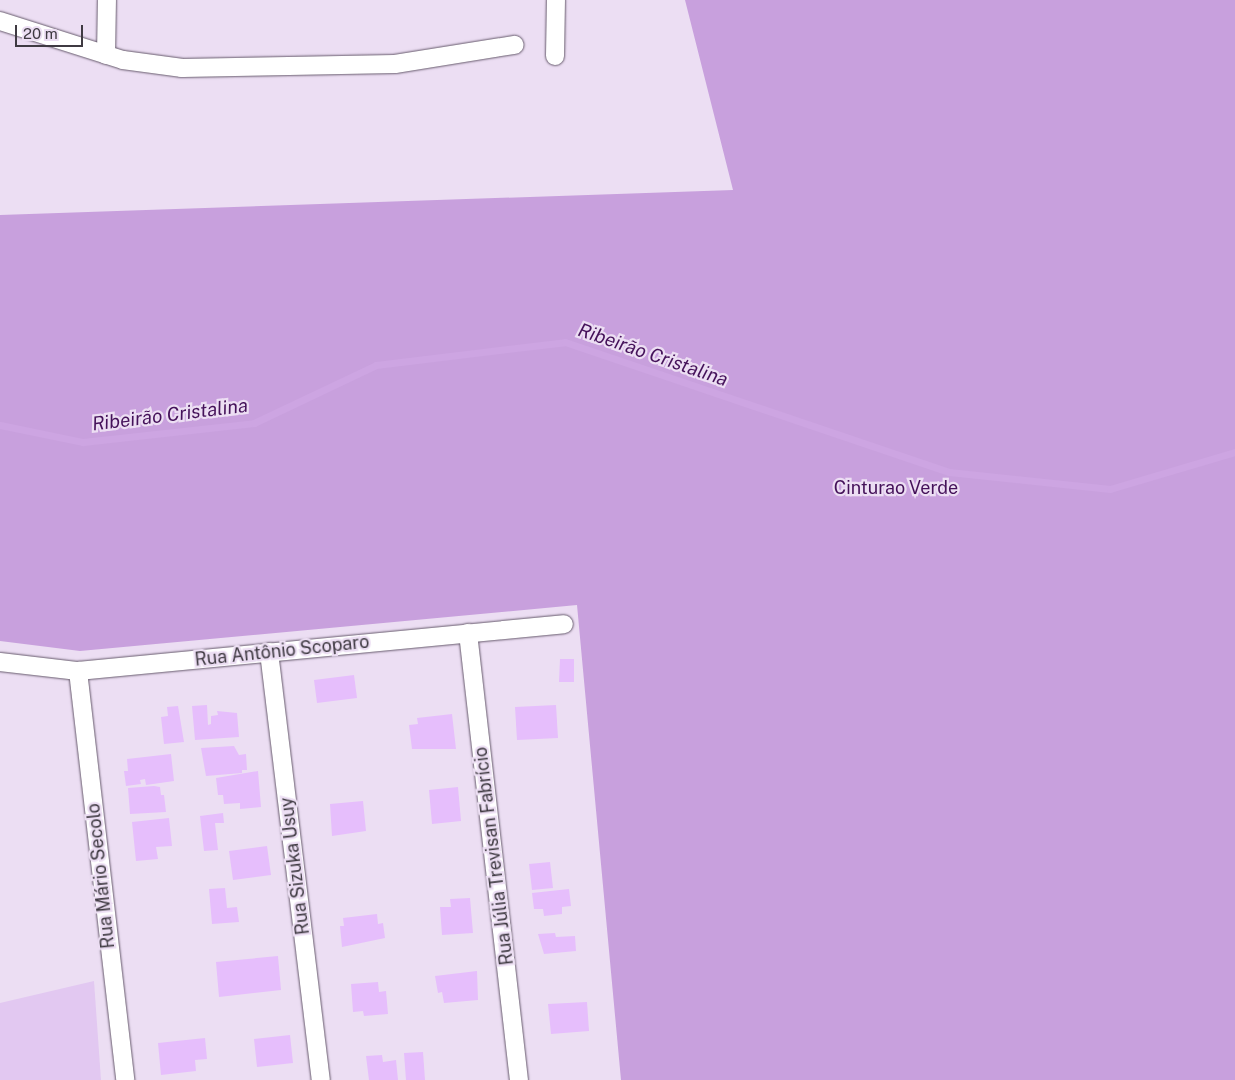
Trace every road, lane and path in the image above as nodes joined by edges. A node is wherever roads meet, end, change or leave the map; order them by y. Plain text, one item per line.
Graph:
1 (107, 0) edge
2 (556, 0) edge
3 (0, 21) edge
4 (514, 45) dead end
5 (106, 55) junction
6 (555, 56) dead end
7 (564, 624) dead end
8 (468, 633) junction
9 (269, 652) junction
10 (0, 662) edge
11 (78, 671) junction
12 (125, 1080) edge
13 (321, 1080) edge
14 (520, 1080) edge

1 - 5 street
2 - 6 street
3 - 5 street
4 - 5 street
7 - 8 street, Rua Antônio Scoparo
8 - 9 street, Rua Antônio Scoparo
8 - 14 street, Rua Júlia Trevisan Fabrício
9 - 11 street, Rua Antônio Scoparo
9 - 13 street, Rua Sizuka Usuy
10 - 11 street, Rua Antônio Scoparo
11 - 12 street, Rua Mário Secolo

